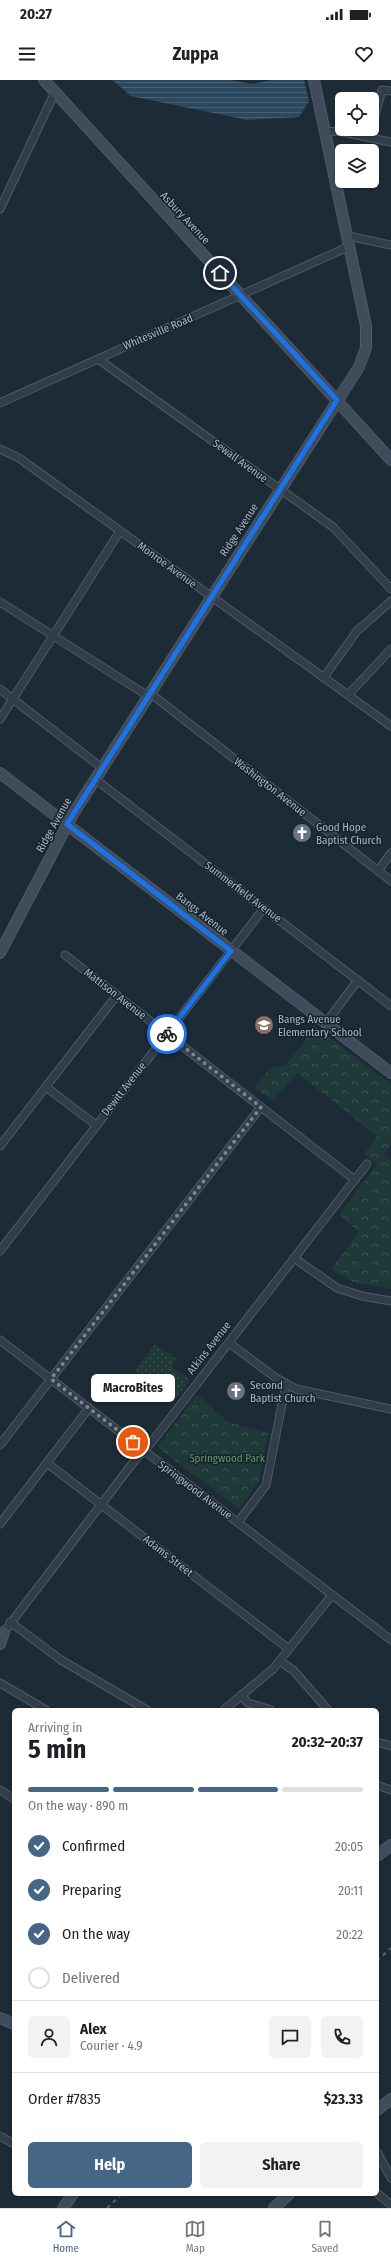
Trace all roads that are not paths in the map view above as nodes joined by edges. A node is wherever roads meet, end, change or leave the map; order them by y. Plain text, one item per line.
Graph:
1 (44, 80) edge
2 (315, 85) edge
3 (391, 90) edge
4 (55, 92) junction
5 (379, 101) edge
6 (325, 132) junction
7 (369, 137) joint
8 (391, 142) edge
9 (0, 209) edge
10 (349, 241) junction
11 (391, 245) edge
12 (241, 296) junction
13 (98, 359) junction
14 (337, 400) junction
15 (0, 403) edge
16 (0, 449) edge
17 (391, 460) edge
18 (280, 489) junction
19 (120, 531) junction
20 (391, 589) edge
21 (211, 596) junction
22 (391, 601) edge
23 (0, 602) edge
24 (54, 635) junction
25 (391, 649) edge
26 (324, 677) junction
27 (0, 690) edge
28 (149, 694) junction
29 (348, 695) junction
30 (13, 699) junction
31 (0, 719) edge
32 (391, 726) edge
33 (102, 768) junction
34 (0, 773) edge
35 (95, 779) junction
36 (67, 824) junction
37 (391, 853) edge
38 (378, 871) junction
39 (391, 881) edge
40 (264, 908) junction
41 (231, 951) junction
42 (0, 953) edge
43 (65, 955) dead end
44 (358, 980) junction
45 (117, 995) junction
46 (391, 1006) edge
47 (326, 1023) junction
48 (167, 1034) junction
49 (391, 1073) edge
50 (46, 1087) junction
51 (261, 1107) junction
52 (96, 1125) junction
53 (0, 1146) edge
54 (367, 1164) dead end
55 (355, 1180) junction
56 (0, 1251) edge
57 (294, 1258) junction
58 (391, 1301) edge
59 (0, 1340) edge
60 (229, 1343) junction
61 (51, 1379) junction
62 (286, 1384) junction
63 (89, 1408) junction
64 (391, 1408) edge
65 (0, 1445) edge
66 (144, 1450) junction
67 (47, 1463) junction
68 (102, 1504) junction
69 (238, 1522) junction
70 (0, 1524) edge
71 (332, 1595) junction
72 (10, 1622) junction
73 (4, 1632) joint
74 (391, 1640) edge
75 (0, 1644) edge
76 (289, 1649) junction
77 (280, 1661) junction
78 (0, 1683) edge
79 (241, 1695) junction
80 (43, 1708) edge
81 (144, 1708) edge
82 (226, 1708) edge
83 (264, 1708) edge
84 (326, 1708) edge
85 (379, 1743) edge
86 (391, 1746) edge
87 (379, 1786) edge
88 (0, 1790) edge
89 (391, 1790) edge
90 (12, 1798) edge
91 (391, 1845) edge
92 (379, 1854) edge
93 (0, 2018) edge
94 (12, 2023) edge
95 (391, 2099) edge
96 (379, 2108) edge
97 (0, 2136) edge
98 (12, 2143) edge
99 (379, 2156) edge
100 (391, 2178) edge
101 (379, 2195) edge
102 (72, 2196) edge
103 (391, 2204) edge
104 (63, 2208) edge

1 - 4 street, Asbury Avenue
2 - 6 street, Ridge Avenue
3 - 5 street
4 - 9 street
4 - 12 street, Asbury Avenue
6 - 7 street
6 - 10 street, Ridge Avenue
7 - 8 street
10 - 11 street
10 - 12 street, Whitesville Road
10 - 14 street, Ridge Avenue
12 - 13 street, Whitesville Road
12 - 14 street, Asbury Avenue
13 - 15 street, Whitesville Road
13 - 18 street, Sewall Avenue
14 - 17 street, Asbury Avenue
14 - 18 street, Ridge Avenue
16 - 19 street, Monroe Avenue
18 - 20 street, Sewall Avenue
18 - 21 street, Ridge Avenue
19 - 21 street, Monroe Avenue
19 - 24 street
21 - 26 street, Monroe Avenue
21 - 28 street, Ridge Avenue
22 - 26 street
23 - 24 street, Washington Avenue
24 - 28 street, Washington Avenue
24 - 30 street
25 - 29 street
26 - 29 street, Monroe Avenue
27 - 30 street
28 - 33 street, Ridge Avenue
28 - 38 street, Washington Avenue
29 - 32 street, Monroe Avenue
30 - 31 street
30 - 33 street
33 - 35 street, Ridge Avenue
34 - 36 street, Bangs Avenue
35 - 36 street, Ridge Avenue
35 - 40 street, Summerfield Avenue
36 - 41 street, Bangs Avenue
36 - 42 street, Ridge Avenue
37 - 38 street
38 - 39 street, Washington Avenue
40 - 41 street, Dewitt Avenue
40 - 44 street, Summerfield Avenue
41 - 47 street, Bangs Avenue
41 - 48 street, Dewitt Avenue
43 - 45 street, Mattison Avenue
44 - 46 street, Summerfield Avenue
44 - 47 street
45 - 48 street, Mattison Avenue
45 - 50 street
47 - 49 street, Bangs Avenue
48 - 51 street, Mattison Avenue
48 - 52 street, Dewitt Avenue
50 - 52 street
50 - 53 street
51 - 55 street, Mattison Avenue
51 - 61 street
52 - 56 street, Dewitt Avenue
54 - 55 street, Atkins Avenue
55 - 57 street, Atkins Avenue
57 - 58 street
57 - 60 street, Atkins Avenue
59 - 61 street, Springwood Avenue
60 - 62 street
60 - 66 street, Atkins Avenue
61 - 63 street, Springwood Avenue
61 - 65 street
62 - 64 street
62 - 69 street
63 - 66 street, Springwood Avenue
63 - 67 street
66 - 68 street, Atkins Avenue
66 - 69 street, Springwood Avenue
67 - 68 street, Adams Street
67 - 70 street
68 - 72 street, Atkins Avenue
68 - 76 street, Adams Street
69 - 71 street, Springwood Avenue
71 - 74 street, Springwood Avenue
71 - 76 street
72 - 73 street, Atkins Avenue
72 - 81 street
73 - 75 street, Atkins Avenue
76 - 77 street
77 - 79 street
77 - 84 street
78 - 80 street
79 - 82 street
79 - 83 street
85 - 86 street
87 - 89 street
88 - 90 street
91 - 92 street
93 - 94 street
95 - 96 street
97 - 98 street
99 - 100 street
101 - 103 street
102 - 104 street

